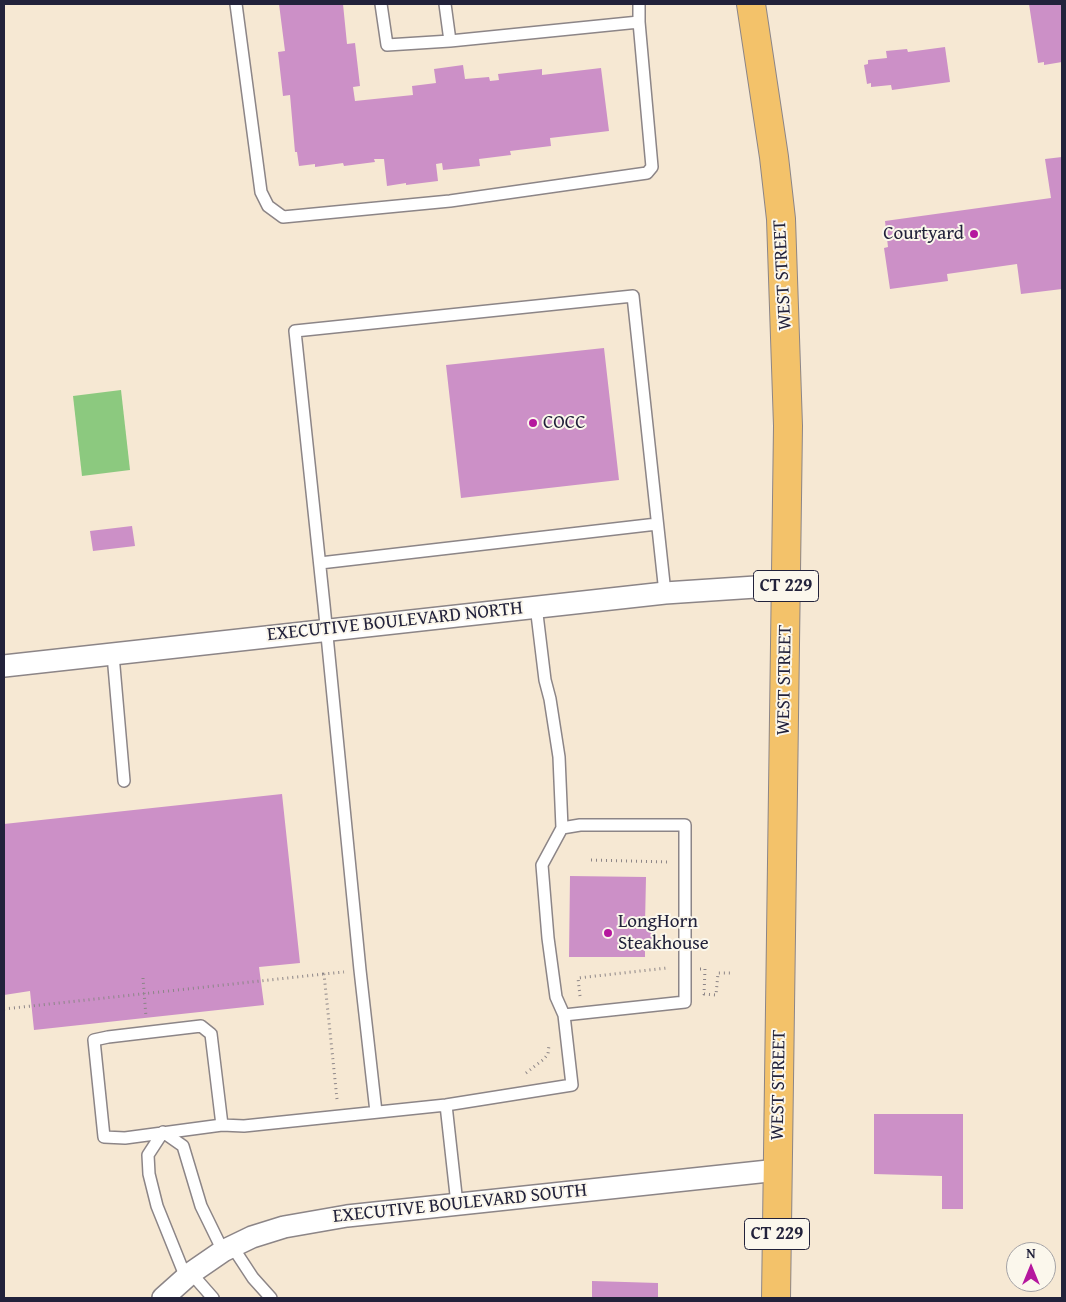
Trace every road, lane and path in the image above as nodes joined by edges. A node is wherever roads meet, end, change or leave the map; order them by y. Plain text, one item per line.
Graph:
1 (236, 4) edge
2 (381, 4) edge
3 (445, 4) edge
4 (639, 4) edge
5 (751, 4) edge
6 (639, 22) junction
7 (450, 41) junction
8 (657, 524) junction
9 (320, 563) junction
10 (786, 585) junction
11 (666, 593) junction
12 (536, 606) junction
13 (326, 630) junction
14 (113, 655) junction
15 (4, 666) edge
16 (124, 781) dead end
17 (562, 828) junction
18 (591, 860) dead end
19 (669, 862) dead end
20 (667, 958) dead end
21 (360, 970) junction
22 (324, 974) junction
23 (143, 978) dead end
24 (144, 994) junction
25 (4, 1009) edge
26 (582, 1013) junction
27 (564, 1015) junction
28 (148, 1032) junction
29 (567, 1040) junction
30 (526, 1073) dead end
31 (446, 1105) junction
32 (376, 1112) junction
33 (339, 1117) junction
34 (222, 1126) junction
35 (163, 1132) junction
36 (778, 1170) junction
37 (457, 1204) junction
38 (228, 1248) junction
39 (188, 1276) junction
40 (163, 1298) edge
41 (213, 1298) edge
42 (271, 1298) edge
43 (776, 1298) edge

1 - 6 lane
2 - 7 lane
3 - 7 lane
4 - 6 lane
5 - 10 main road, WEST STREET / CT 229
6 - 7 lane
8 - 9 lane
8 - 9 lane
8 - 11 lane
9 - 13 lane
10 - 11 street, EXECUTIVE BOULEVARD NORTH
10 - 36 main road, WEST STREET / CT 229
11 - 12 street, EXECUTIVE BOULEVARD NORTH
12 - 13 street, EXECUTIVE BOULEVARD NORTH
12 - 17 lane
13 - 14 street, EXECUTIVE BOULEVARD NORTH
13 - 21 lane
14 - 15 street, EXECUTIVE BOULEVARD NORTH
14 - 16 lane
17 - 26 lane
17 - 27 lane
18 - 19 path
20 - 26 path
21 - 22 path
21 - 32 lane
22 - 24 path
22 - 33 path
23 - 24 path
24 - 25 path
24 - 28 path
26 - 27 lane
27 - 29 lane
28 - 34 lane
28 - 35 lane
29 - 30 path
29 - 31 lane
31 - 32 lane
31 - 37 lane
32 - 33 lane
33 - 34 lane
34 - 35 lane
35 - 38 lane
35 - 39 lane
36 - 37 street, EXECUTIVE BOULEVARD SOUTH
36 - 43 main road, WEST STREET / CT 229
37 - 38 street, EXECUTIVE BOULEVARD SOUTH
38 - 39 street, EXECUTIVE BOULEVARD SOUTH
38 - 42 lane
39 - 40 street, EXECUTIVE BOULEVARD SOUTH
39 - 41 lane

